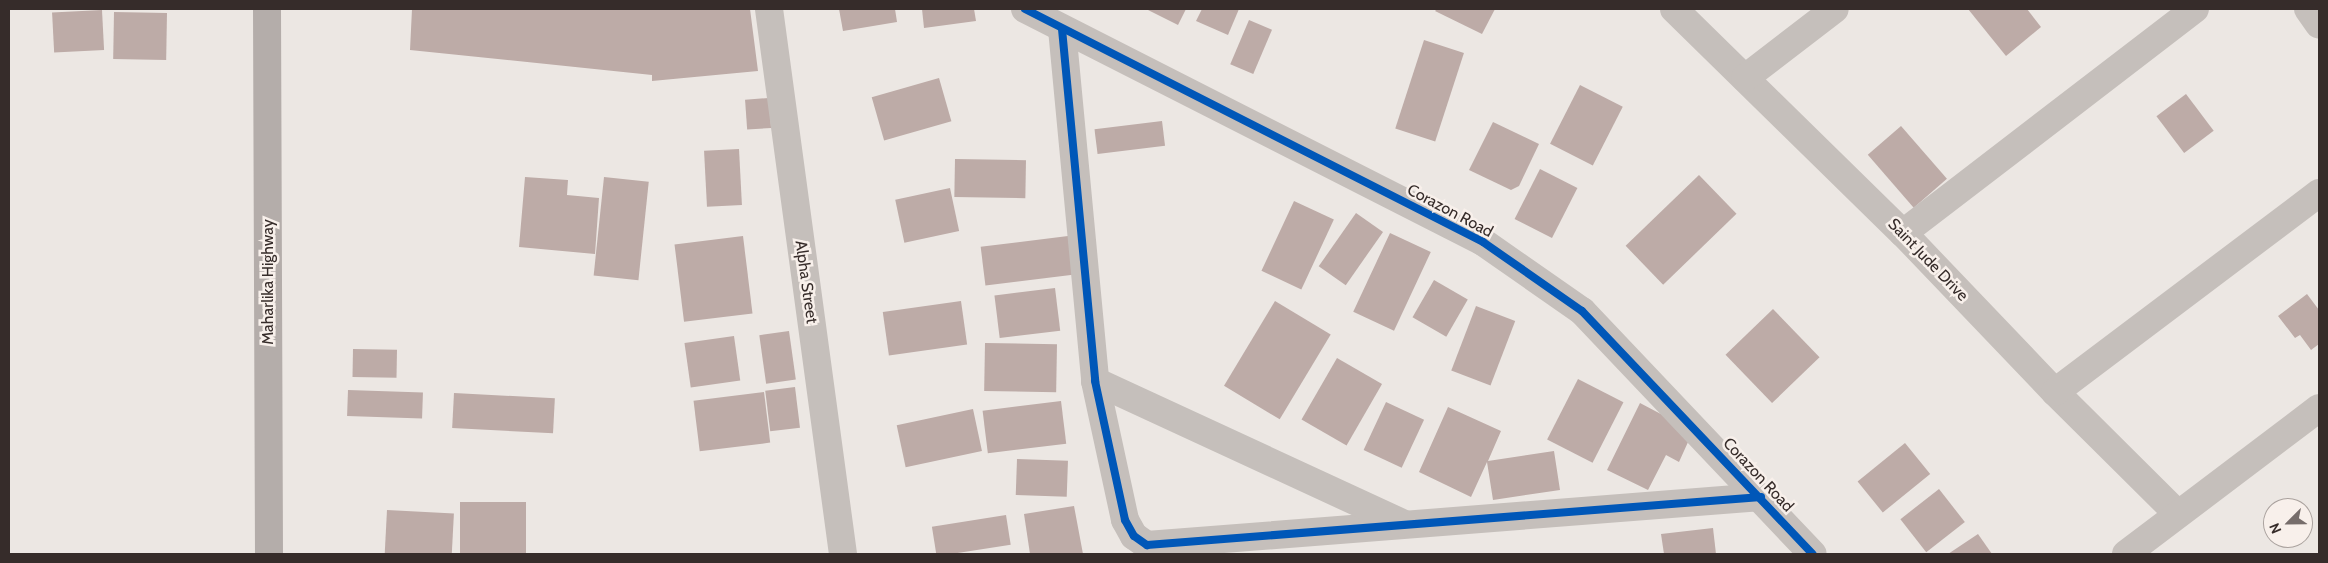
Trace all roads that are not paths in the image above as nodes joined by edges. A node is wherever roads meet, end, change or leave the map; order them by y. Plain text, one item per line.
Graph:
1 (267, 9) edge
2 (769, 9) edge
3 (1025, 9) edge
4 (1674, 9) edge
5 (1836, 9) edge
6 (2195, 9) edge
7 (2308, 9) edge
8 (2319, 25) edge
9 (1062, 29) junction
10 (1745, 78) junction
11 (2319, 193) edge
12 (1903, 233) junction
13 (1095, 381) junction
14 (2055, 392) junction
15 (2319, 408) edge
16 (1761, 497) junction
17 (2178, 514) junction
18 (1405, 525) junction
19 (269, 554) edge
20 (842, 554) edge
21 (1813, 554) edge
22 (2126, 554) edge

1 - 19 main road, Maharlika Highway
2 - 20 street, Alpha Street
3 - 9 street, Corazon Road
4 - 10 street, Saint Jude Drive
5 - 10 street
6 - 12 street
7 - 8 street
9 - 13 street
9 - 16 street, Corazon Road
10 - 12 street, Saint Jude Drive
11 - 14 street
12 - 14 street, Saint Jude Drive
13 - 18 street
13 - 18 street
14 - 17 street, Saint Jude Drive
15 - 17 street
16 - 18 street
16 - 21 street, Corazon Road
17 - 22 street

